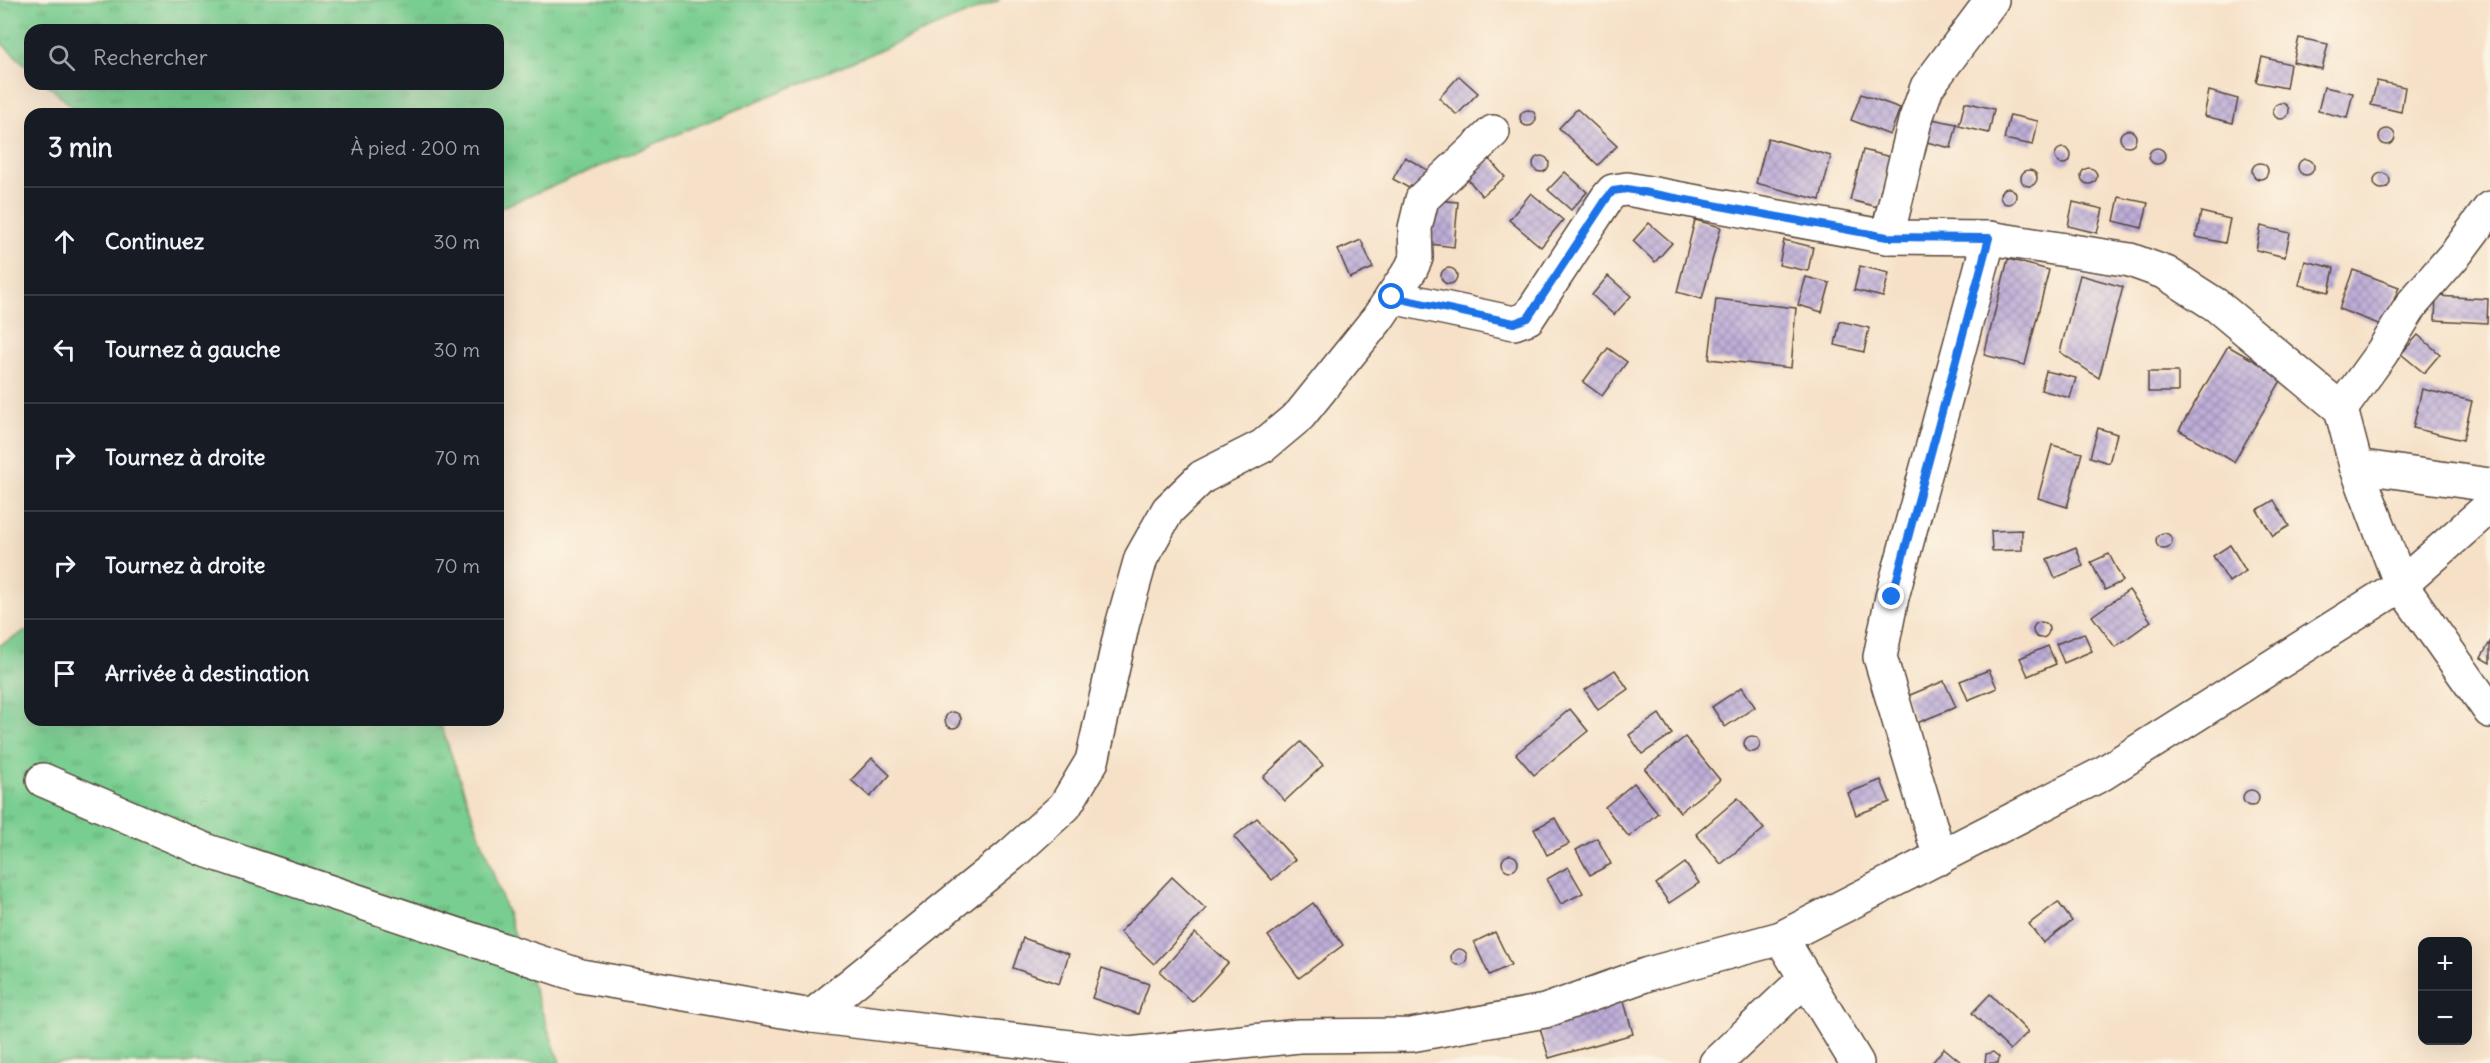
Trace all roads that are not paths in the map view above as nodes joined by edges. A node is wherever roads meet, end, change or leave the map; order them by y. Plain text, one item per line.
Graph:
1 (1992, 0) edge
2 (1493, 132) dead end
3 (2490, 208) edge
4 (1887, 237) junction
5 (1989, 238) junction
6 (1392, 297) junction
7 (2341, 409) junction
8 (2356, 466) junction
9 (2490, 485) edge
10 (2490, 507) edge
11 (2401, 585) junction
12 (2490, 711) edge
13 (43, 780) dead end
14 (1940, 858) junction
15 (1781, 938) junction
16 (1805, 979) junction
17 (812, 1016) junction
18 (1716, 1063) edge
19 (1857, 1063) edge

1 - 4 street
2 - 6 street
3 - 7 street
4 - 5 street
4 - 6 street
5 - 7 street
5 - 14 street
6 - 17 street
7 - 8 street
8 - 9 street
8 - 11 street
10 - 11 street
11 - 12 street
11 - 14 street
13 - 17 street
14 - 15 street
15 - 16 street
15 - 17 street
16 - 18 street
16 - 19 street

